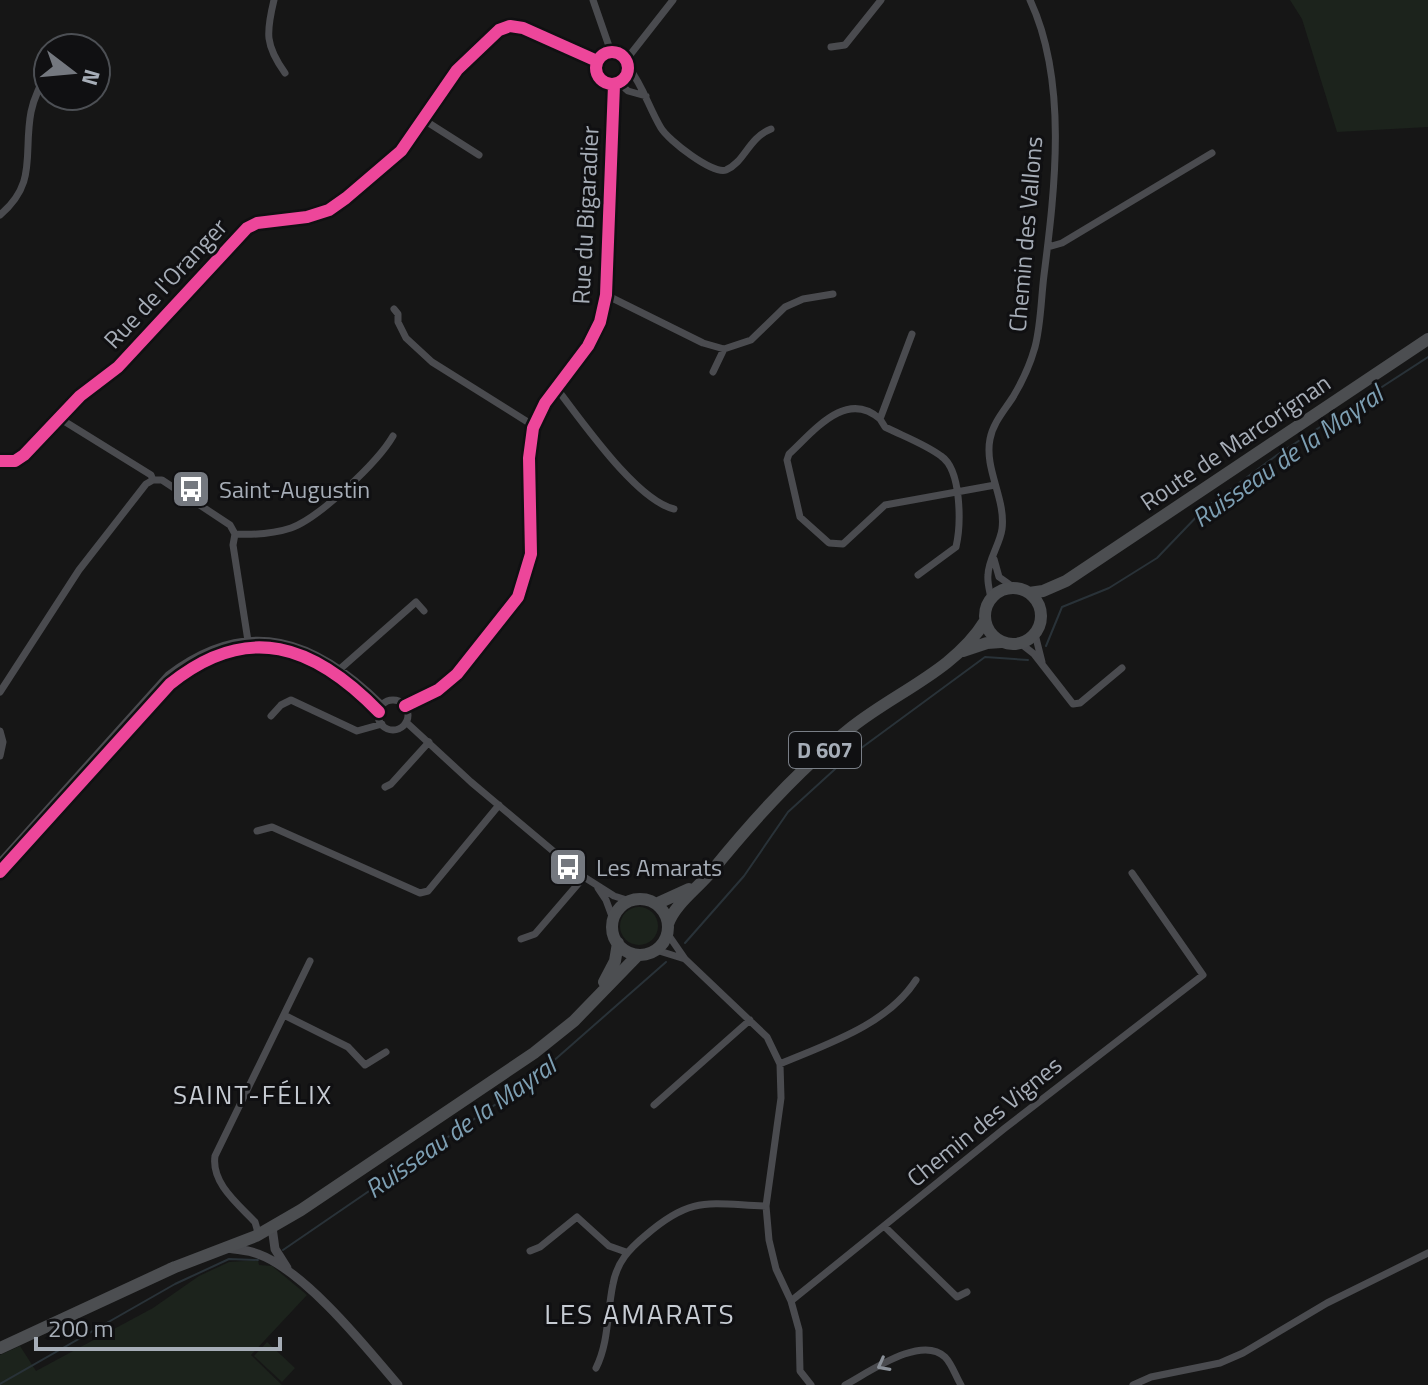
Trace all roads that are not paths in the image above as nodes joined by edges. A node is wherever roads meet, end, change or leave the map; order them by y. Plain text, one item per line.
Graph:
1 (274, 0) edge
2 (593, 0) edge
3 (673, 0) edge
4 (881, 0) edge
5 (1030, 0) edge
6 (831, 47) dead end
7 (611, 52) junction
8 (597, 61) junction
9 (628, 64) junction
10 (285, 73) dead end
11 (617, 84) junction
12 (646, 96) junction
13 (32, 109) edge
14 (424, 120) junction
15 (771, 129) dead end
16 (1212, 153) dead end
17 (479, 155) dead end
18 (0, 215) edge
19 (1048, 247) junction
20 (833, 294) dead end
21 (606, 295) junction
22 (394, 309) dead end
23 (912, 334) dead end
24 (1428, 339) edge
25 (724, 349) junction
26 (713, 372) dead end
27 (557, 389) junction
28 (59, 418) junction
29 (880, 419) junction
30 (534, 426) junction
31 (393, 436) dead end
32 (0, 461) edge
33 (153, 480) junction
34 (995, 485) junction
35 (957, 492) junction
36 (674, 509) dead end
37 (235, 534) junction
38 (993, 557) junction
39 (918, 575) dead end
40 (1066, 581) junction
41 (1016, 589) junction
42 (1029, 593) junction
43 (991, 599) junction
44 (424, 611) dead end
45 (1041, 617) junction
46 (985, 621) junction
47 (1035, 634) junction
48 (248, 641) junction
49 (1001, 642) junction
50 (1020, 643) junction
51 (960, 652) junction
52 (1042, 664) junction
53 (1122, 668) dead end
54 (340, 669) junction
55 (0, 692) edge
56 (382, 705) junction
57 (405, 706) junction
58 (271, 716) dead end
59 (406, 722) junction
60 (382, 724) junction
61 (0, 731) edge
62 (429, 742) junction
63 (0, 756) edge
64 (385, 787) dead end
65 (499, 805) junction
66 (257, 831) dead end
67 (0, 862) edge
68 (711, 872) junction
69 (1132, 873) dead end
70 (584, 877) junction
71 (596, 886) junction
72 (630, 901) junction
73 (656, 904) junction
74 (613, 919) junction
75 (668, 928) junction
76 (521, 939) dead end
77 (618, 943) junction
78 (656, 950) junction
79 (638, 955) junction
80 (685, 959) junction
81 (310, 961) dead end
82 (916, 980) dead end
83 (595, 998) junction
84 (284, 1015) junction
85 (750, 1020) junction
86 (386, 1052) dead end
87 (780, 1064) junction
88 (654, 1105) dead end
89 (346, 1180) junction
90 (766, 1206) junction
91 (272, 1227) junction
92 (885, 1227) junction
93 (257, 1229) junction
94 (226, 1248) junction
95 (530, 1251) dead end
96 (626, 1252) junction
97 (1428, 1253) edge
98 (170, 1269) junction
99 (289, 1271) junction
100 (967, 1292) dead end
101 (791, 1301) junction
102 (2, 1347) edge
103 (596, 1368) dead end
104 (398, 1385) edge
105 (811, 1385) edge
106 (845, 1385) edge
107 (961, 1385) edge
108 (1133, 1385) edge

1 - 10 street
2 - 7 street
3 - 9 street
4 - 6 street
5 - 19 street, Chemin des Vallons
7 - 8 street
7 - 9 street
8 - 11 street
8 - 14 street, Rue de l'Oranger
9 - 11 street
9 - 12 street
11 - 12 street
11 - 21 street, Rue du Bigaradier
12 - 15 street
13 - 18 street
14 - 17 street
14 - 28 street, Rue de l'Oranger
16 - 19 street
19 - 34 street, Chemin des Vallons
20 - 25 street
21 - 25 street
21 - 27 street, Rue du Bigaradier
22 - 30 street
23 - 29 street
24 - 40 main road, Route de Marcorignan
25 - 26 street
27 - 30 street, Rue du Bigaradier
27 - 36 street
28 - 32 street, Rue de l'Oranger
28 - 33 street
29 - 35 street
29 - 35 street
30 - 57 street, Rue du Bigaradier
31 - 37 street
33 - 37 street
33 - 55 street
34 - 35 street
34 - 38 street, Chemin des Vallons
35 - 39 street
37 - 48 street
38 - 41 street
38 - 43 street, Chemin des Vallons
40 - 42 main road, Route de Marcorignan
40 - 45 main road, Route de Marcorignan
41 - 42 main road
41 - 43 main road
42 - 45 main road
43 - 46 main road
44 - 54 street
45 - 47 main road
46 - 49 main road
46 - 51 main road, D 607
47 - 50 main road
47 - 52 street
48 - 54 street
48 - 67 street
49 - 50 main road
49 - 51 main road, D 607
50 - 52 street
51 - 68 main road, D 607
52 - 53 street
54 - 56 street
56 - 57 street
56 - 60 street
57 - 59 street
58 - 60 street
59 - 60 street
59 - 62 street
61 - 63 street
62 - 64 street
62 - 65 street
65 - 66 street
65 - 70 street
68 - 73 main road, D 607
68 - 75 main road, D 607
69 - 92 street, Chemin des Vignes
70 - 71 street
70 - 76 street
71 - 72 street
71 - 74 street
72 - 73 main road
72 - 74 main road
73 - 75 main road
74 - 77 main road
75 - 78 main road
75 - 80 street
77 - 79 main road
77 - 83 main road
78 - 79 main road
78 - 80 street
79 - 83 main road
80 - 85 street
81 - 84 street
82 - 87 street
83 - 89 main road
84 - 86 street
84 - 93 street
85 - 87 street
85 - 88 street
87 - 90 street
89 - 91 main road
89 - 93 main road
90 - 96 street
90 - 101 street
91 - 94 main road
91 - 99 street
92 - 100 street
92 - 101 street, Chemin des Vignes
93 - 98 main road
94 - 98 main road
94 - 99 street
95 - 96 street
96 - 103 street
97 - 108 street
98 - 102 main road
99 - 104 street
101 - 105 street
107 -> 106 street

